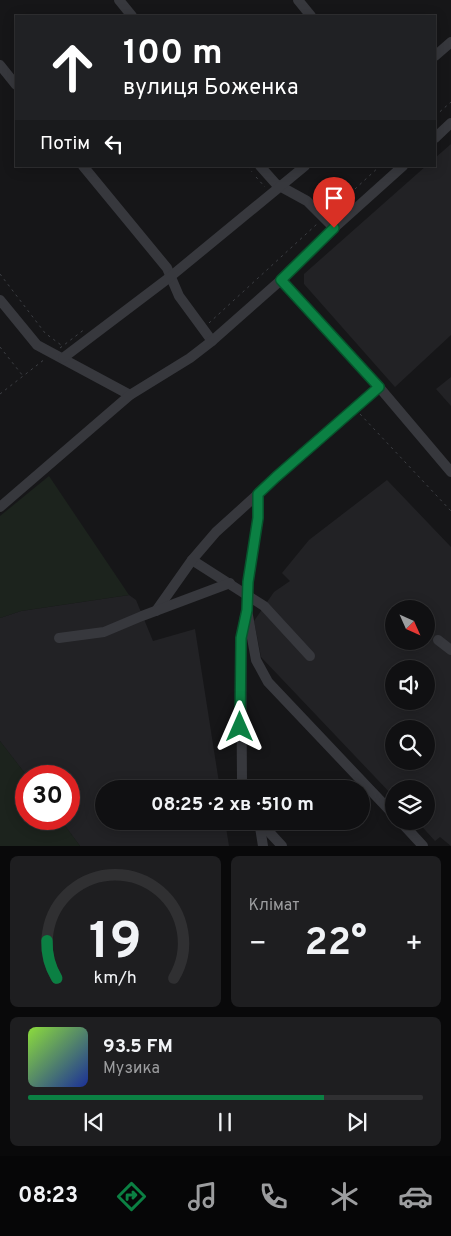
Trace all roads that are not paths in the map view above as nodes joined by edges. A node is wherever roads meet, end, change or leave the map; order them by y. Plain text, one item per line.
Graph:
1 (119, 0) edge
2 (298, 0) edge
3 (131, 15) edge
4 (310, 15) edge
5 (451, 42) edge
6 (436, 55) edge
7 (0, 65) edge
8 (15, 84) edge
9 (451, 123) edge
10 (437, 133) edge
11 (84, 167) edge
12 (261, 167) edge
13 (304, 167) edge
14 (402, 167) edge
15 (280, 187) junction
16 (334, 228) junction
17 (171, 280) junction
18 (281, 280) junction
19 (0, 300) edge
20 (212, 341) junction
21 (62, 358) junction
22 (379, 387) junction
23 (130, 395) junction
24 (451, 472) edge
25 (258, 494) junction
26 (1, 503) edge
27 (192, 560) junction
28 (230, 584) junction
29 (247, 595) junction
30 (247, 610) junction
31 (156, 611) junction
32 (59, 638) dead end
33 (438, 640) dead end
34 (451, 650) edge
35 (310, 656) dead end
36 (242, 780) edge
37 (385, 806) edge
38 (260, 830) edge
39 (267, 830) edge
40 (408, 830) edge
41 (263, 846) edge
42 (282, 846) edge
43 (423, 846) edge

1 - 3 street
2 - 4 street
5 - 6 street
7 - 8 street
9 - 10 street
11 - 17 street
12 - 15 street
13 - 15 street
14 - 16 street
15 - 16 street
15 - 17 street
16 - 18 street
17 - 20 street
17 - 21 street
18 - 20 street
18 - 22 street
19 - 21 street
20 - 23 street
21 - 23 street
22 - 24 street
22 - 25 street
23 - 26 street
25 - 27 street
25 - 29 street
27 - 28 street
27 - 31 street
28 - 29 street
28 - 31 street
29 - 30 street
29 - 35 street
30 - 36 street
30 - 37 street
31 - 32 street
33 - 34 street
38 - 41 street
39 - 42 street
40 - 43 street

